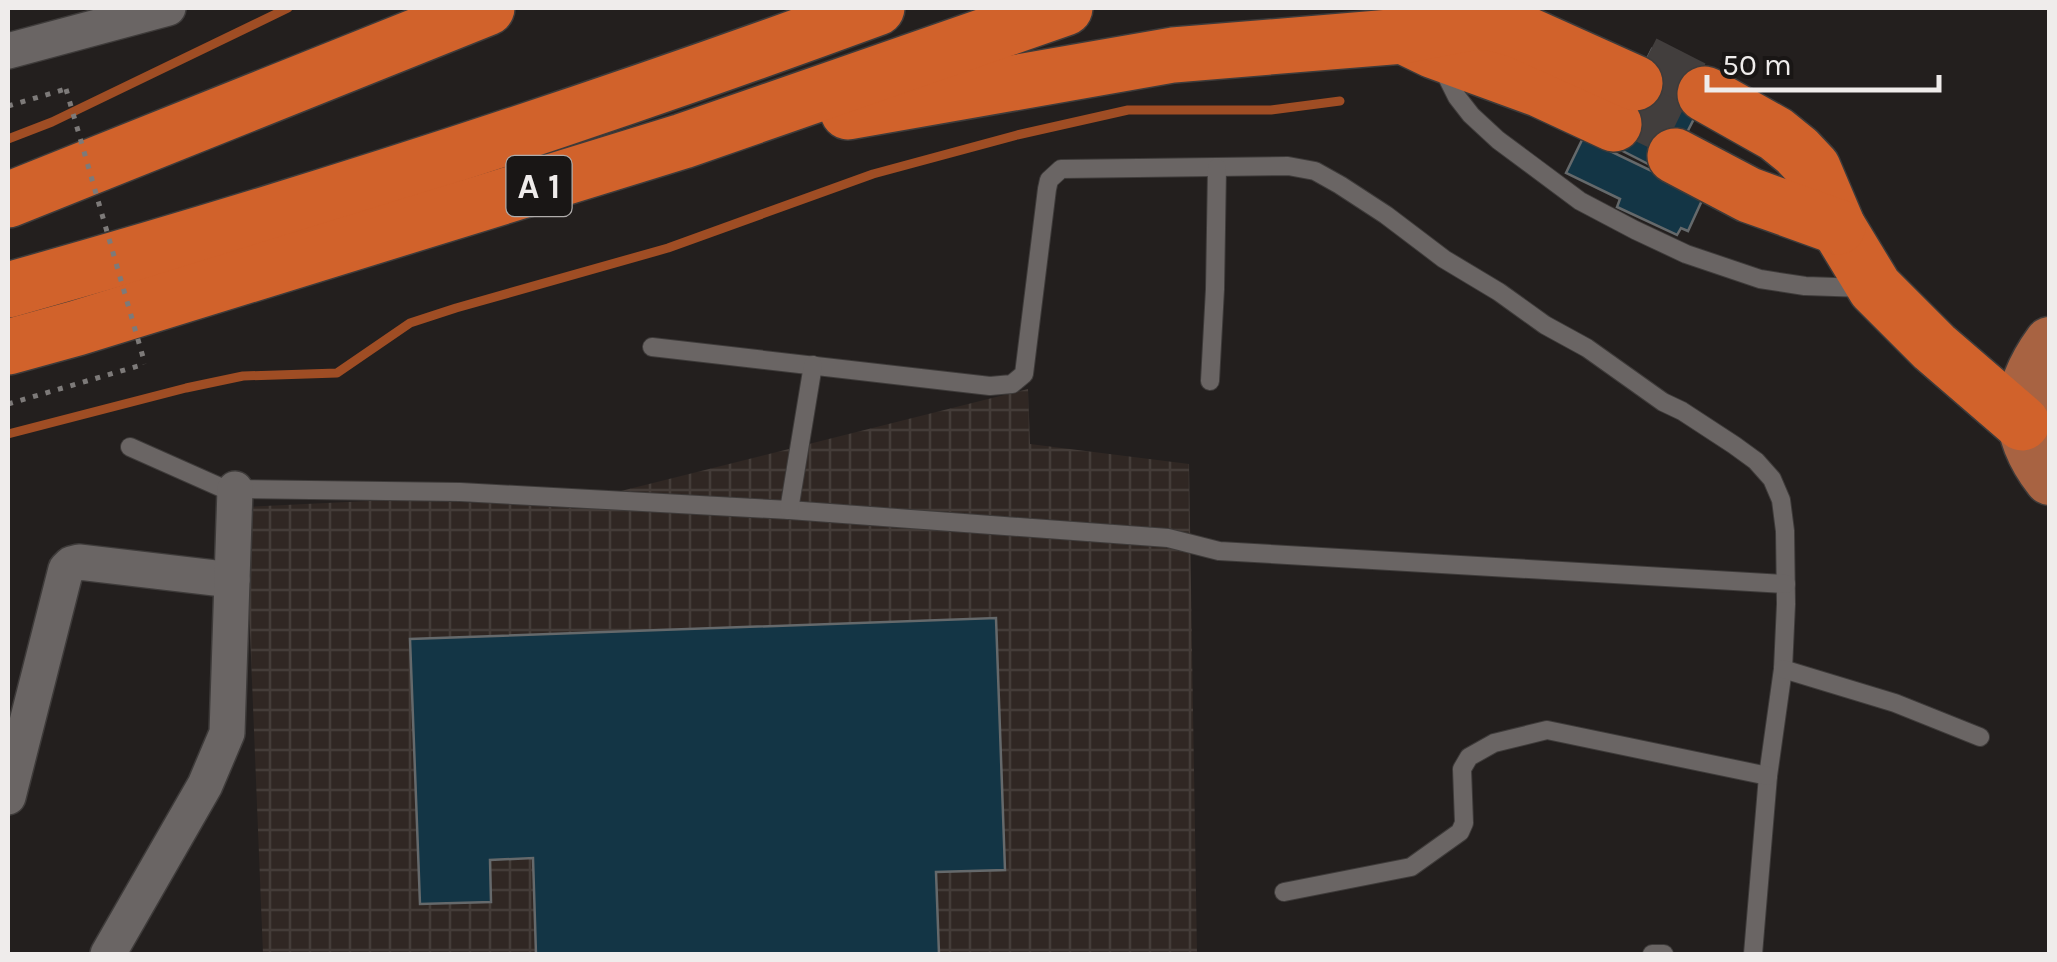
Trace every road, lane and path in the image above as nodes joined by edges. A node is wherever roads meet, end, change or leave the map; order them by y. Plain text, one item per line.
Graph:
1 (168, 8) edge
2 (487, 8) edge
3 (876, 8) edge
4 (1065, 8) edge
5 (1514, 8) edge
6 (1431, 32) edge
7 (8, 51) edge
8 (8, 106) edge
9 (1690, 125) tunnel mouth
10 (683, 142) junction
11 (1217, 168) junction
12 (8, 200) edge
13 (1874, 288) junction
14 (8, 290) edge
15 (2050, 343) edge
16 (652, 346) dead end
17 (8, 347) edge
18 (813, 366) junction
19 (1210, 382) dead end
20 (8, 404) edge
21 (2022, 424) junction
22 (130, 447) dead end
23 (2050, 479) edge
24 (235, 489) junction
25 (789, 510) junction
26 (232, 580) junction
27 (1786, 584) junction
28 (1783, 668) junction
29 (1980, 737) dead end
30 (1768, 776) junction
31 (8, 797) edge
32 (1284, 892) dead end
33 (108, 954) edge
34 (1652, 954) edge
35 (1664, 954) edge
36 (1753, 954) edge

1 - 7 street
2 - 12 highway
3 - 14 highway, A 1
4 - 10 highway, A 1
5 - 6 highway
6 - 10 highway
6 - 13 lane
8 - 20 path, bridge
9 - 13 highway
10 - 17 highway, A 1
11 - 18 lane
11 - 19 lane
11 - 27 lane
13 - 21 highway
15 - 21 main road
16 - 18 lane
18 - 25 lane
21 - 23 main road
22 - 24 lane
24 - 25 lane
24 - 26 street
25 - 27 lane
26 - 31 street
26 - 33 street
27 - 28 lane
28 - 29 lane
28 - 30 lane
30 - 32 lane
30 - 36 lane
34 - 35 lane

